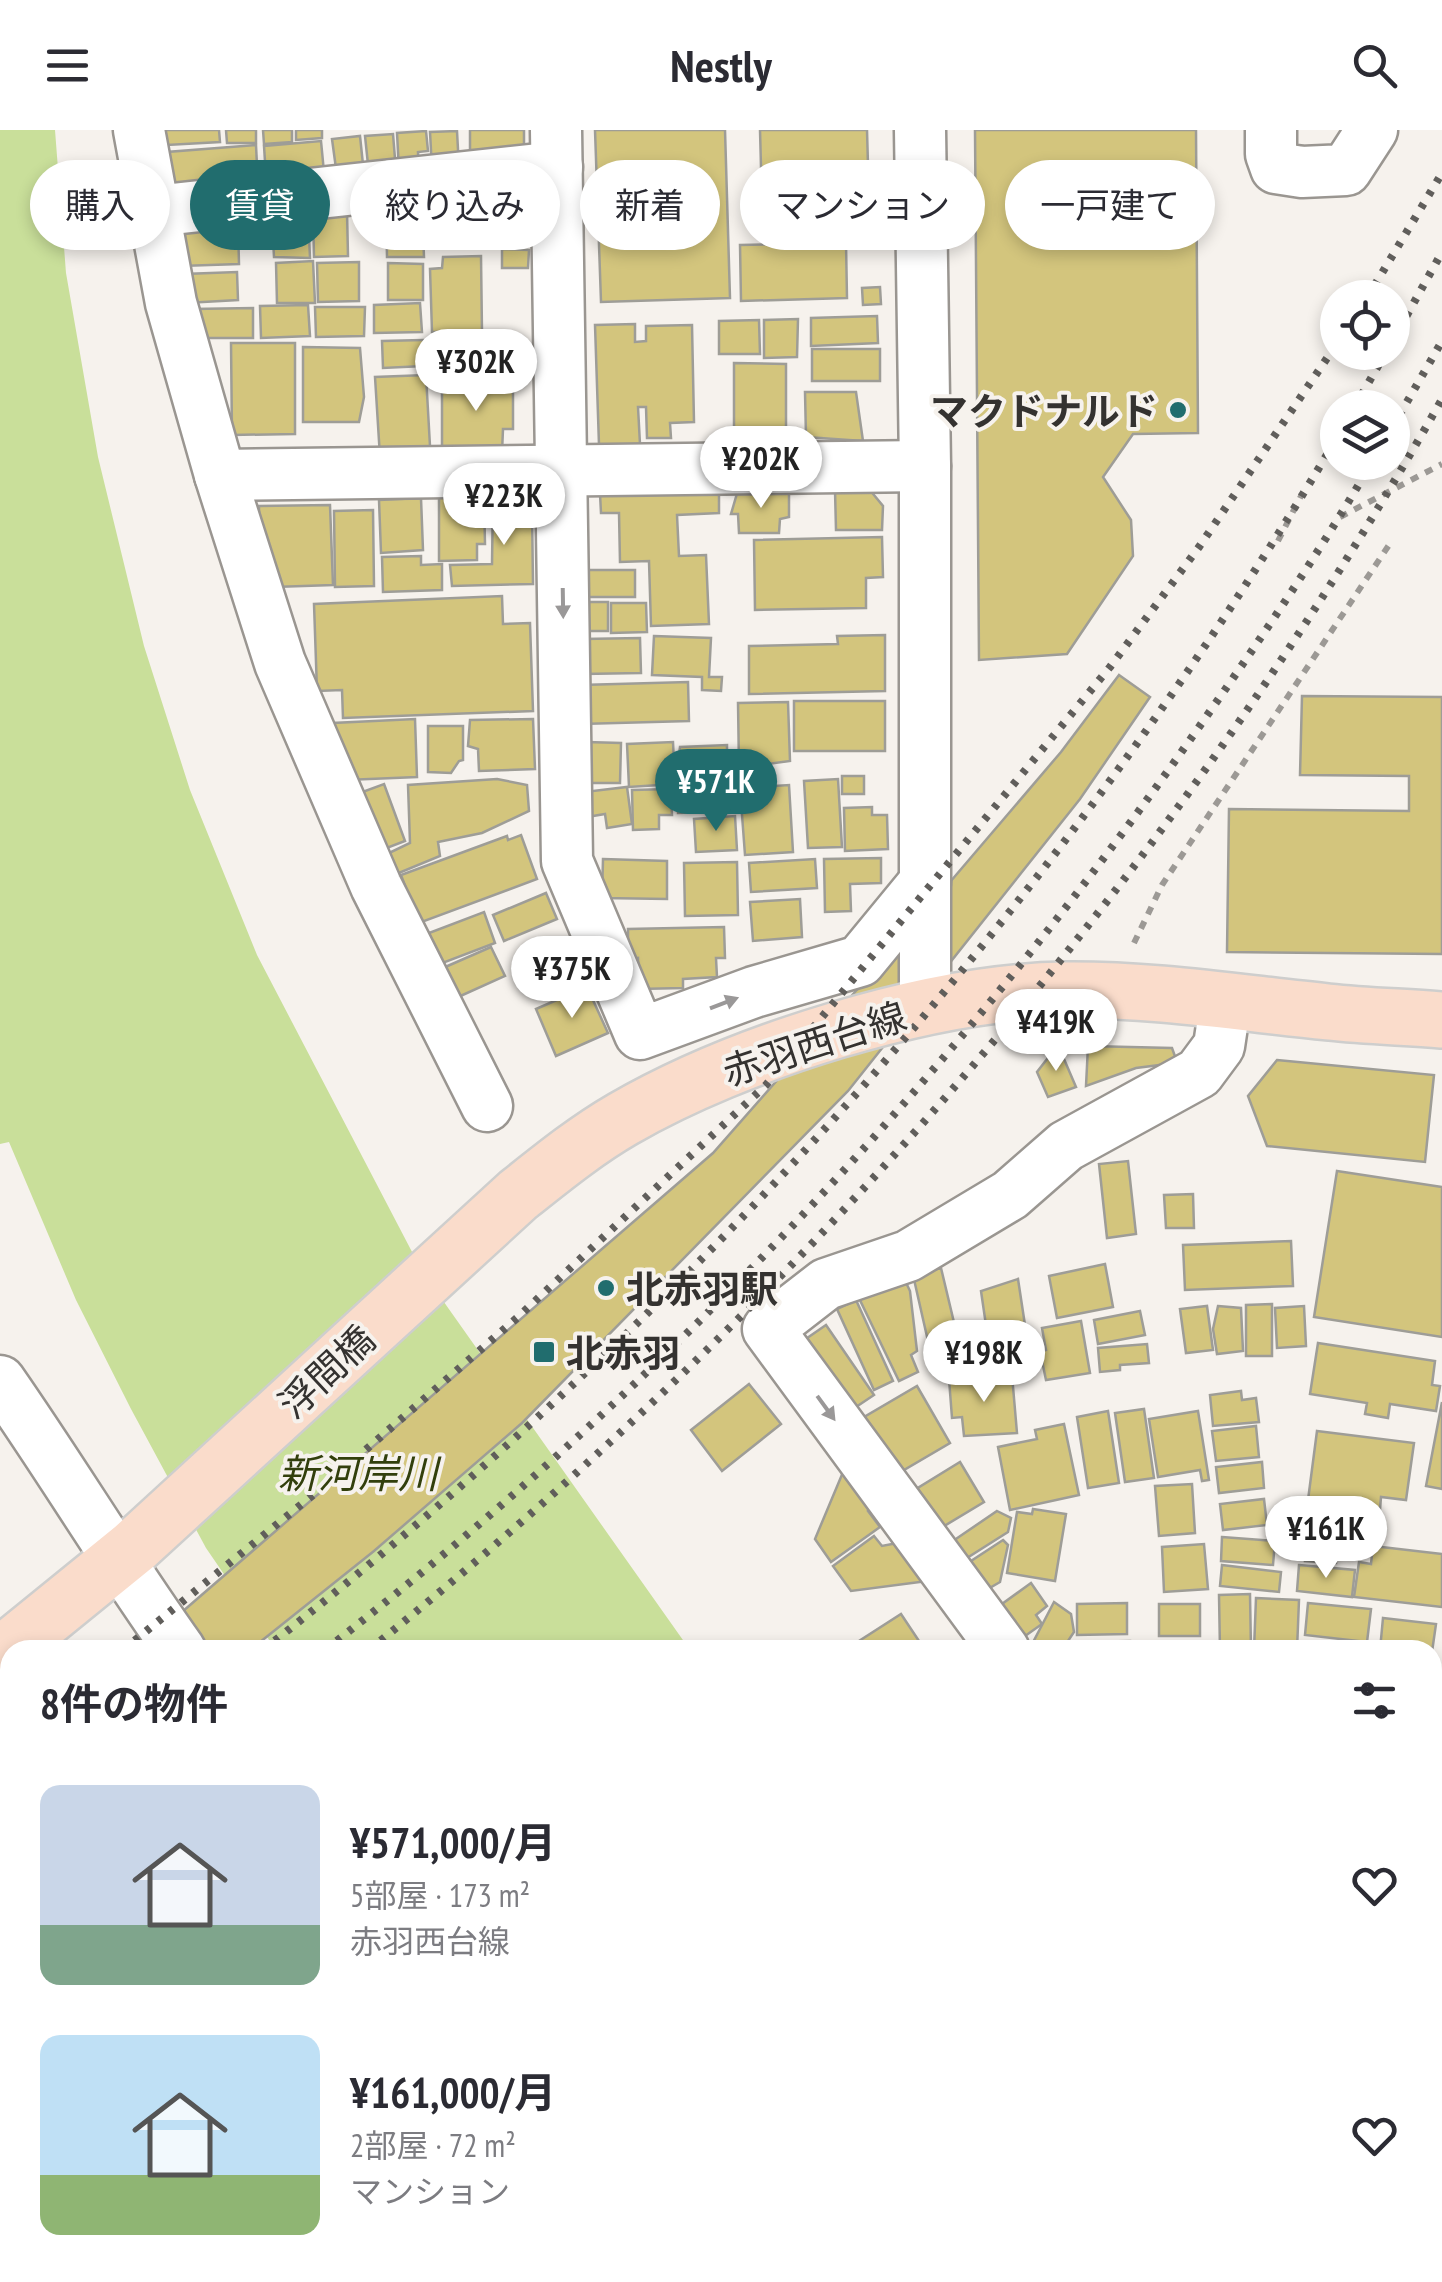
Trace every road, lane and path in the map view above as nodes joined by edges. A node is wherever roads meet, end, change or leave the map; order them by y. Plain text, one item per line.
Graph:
1 (138, 130) edge
2 (920, 130) edge
3 (1271, 130) edge
4 (1372, 130) edge
5 (556, 149) edge
6 (1302, 151) edge
7 (144, 160) edge
8 (170, 209) edge
9 (162, 250) edge
10 (1442, 464) edge
11 (925, 466) junction
12 (561, 471) junction
13 (220, 476) junction
14 (1302, 494) dead end
15 (1340, 517) dead end
16 (1278, 540) dead end
17 (1389, 545) dead end
18 (925, 882) junction
19 (1128, 954) dead end
20 (1226, 999) junction
21 (924, 1008) junction
22 (1442, 1020) edge
23 (487, 1106) dead end
24 (518, 1195) joint
25 (0, 1381) edge
26 (125, 1555) junction
27 (20, 1640) edge
28 (174, 1640) edge
29 (997, 1640) edge

1 - 7 street
2 - 11 street
3 - 6 street
4 - 6 street
5 - 8 street
5 - 12 street
9 - 13 street
10 - 15 path
11 - 12 street
11 - 18 street
12 - 13 street
12 -> 18 street
13 - 23 street
14 - 16 path
17 - 19 path
18 - 21 street
20 - 21 main road, 赤羽西台線
20 - 22 main road, 赤羽西台線
20 -> 29 street
21 - 24 main road, 赤羽西台線
24 - 26 main road, 浮間橋
25 - 26 street
26 - 27 main road
26 - 28 street

